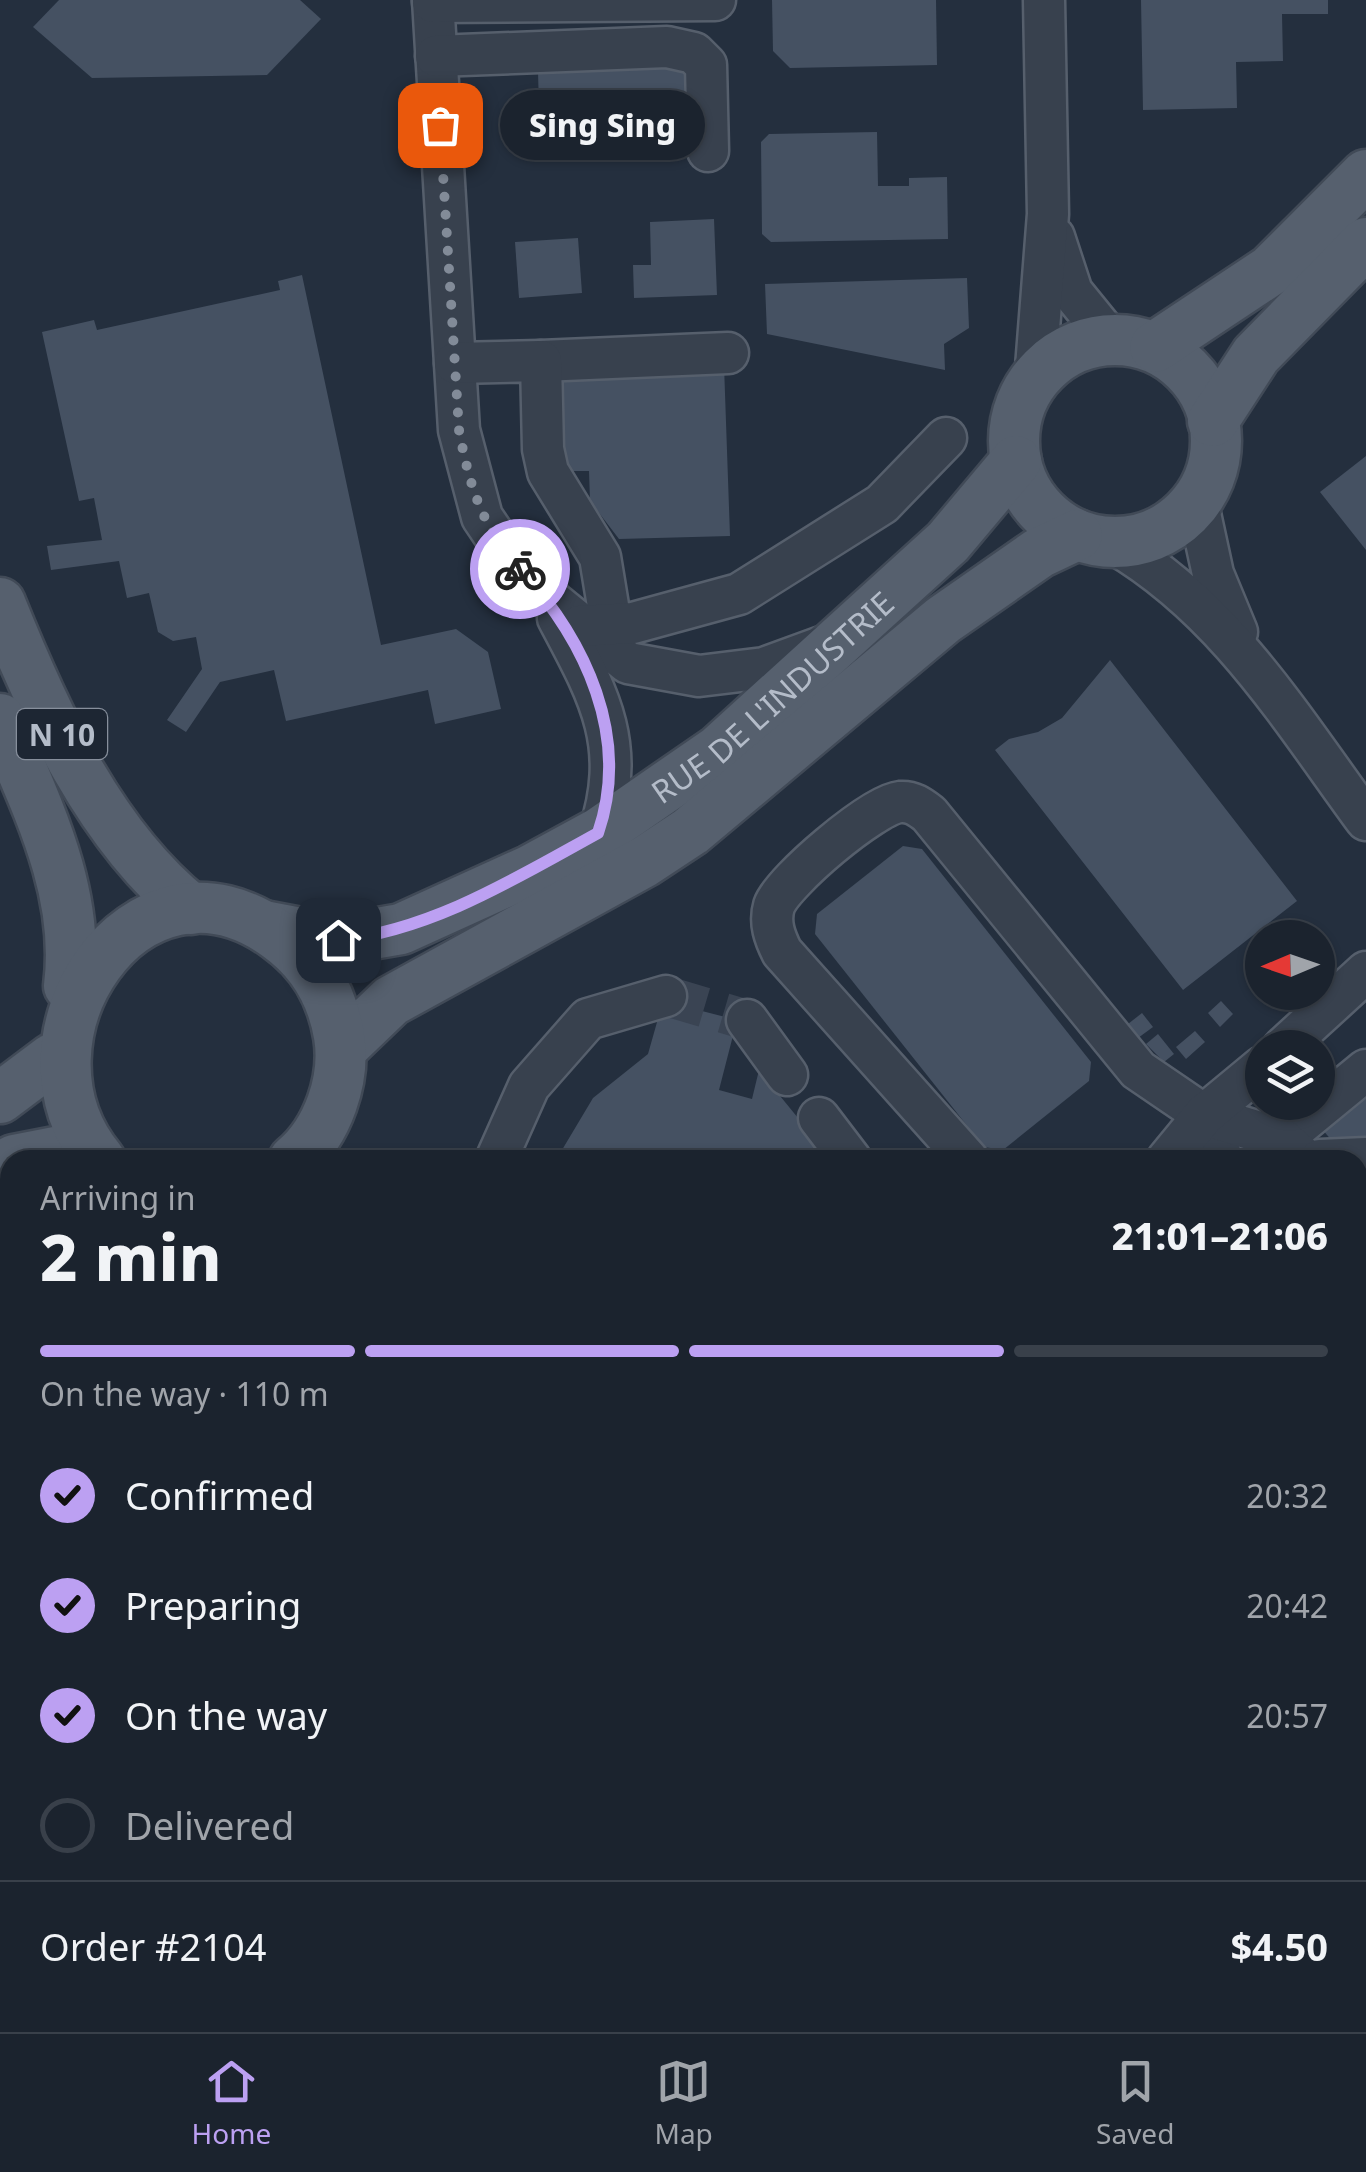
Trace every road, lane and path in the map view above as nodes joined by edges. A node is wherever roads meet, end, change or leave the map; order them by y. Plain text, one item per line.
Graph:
1 (716, 0) edge
2 (1044, 0) edge
3 (433, 1) edge
4 (436, 56) junction
5 (708, 151) dead end
6 (1366, 176) edge
7 (1048, 214) junction
8 (1366, 243) edge
9 (1133, 344) junction
10 (728, 353) dead end
11 (541, 361) junction
12 (455, 362) junction
13 (1035, 380) junction
14 (1213, 420) junction
15 (946, 438) dead end
16 (1016, 461) junction
17 (1197, 500) junction
18 (1095, 539) junction
19 (546, 597) junction
20 (0, 602) edge
21 (595, 625) junction
22 (850, 633) junction
23 (1252, 662) junction
24 (0, 719) edge
25 (1366, 820) edge
26 (598, 833) junction
27 (191, 909) junction
28 (264, 926) junction
29 (1363, 972) edge
30 (69, 986) junction
31 (666, 996) tunnel mouth
32 (747, 1020) tunnel mouth
33 (1302, 1030) edge
34 (341, 1049) junction
35 (52, 1059) junction
36 (1366, 1070) edge
37 (787, 1075) dead end
38 (1245, 1081) edge
39 (0, 1098) edge
40 (1204, 1116) junction
41 (819, 1118) dead end
42 (315, 1147) edge
43 (91, 1150) edge
44 (500, 1150) edge
45 (843, 1150) edge
46 (959, 1150) edge
47 (1175, 1150) edge
48 (1219, 1150) edge
49 (1294, 1150) edge

1 - 3 street
2 - 7 street
3 - 4 street
4 - 5 street
4 - 12 street
6 - 9 main road
7 - 9 street
7 - 13 street
8 - 14 main road
9 - 13 main road
9 - 14 main road
10 - 11 street
11 - 12 street
11 - 21 street
12 - 19 street
13 - 16 main road
14 - 17 main road
15 - 21 street
16 - 18 main road
16 - 22 main road, RUE DE L'INDUSTRIE
17 - 18 main road, RUE DE L'INDUSTRIE
17 - 23 street
18 - 23 street
18 - 34 main road, RUE DE L'INDUSTRIE
19 - 21 street
19 - 26 street
20 - 27 main road, N 10
21 - 22 street
22 - 26 main road, RUE DE L'INDUSTRIE
23 - 25 street
24 - 30 main road, N 10
26 - 28 main road, RUE DE L'INDUSTRIE
27 - 28 main road, RUE DE L'INDUSTRIE
27 - 30 main road
28 - 34 main road
29 - 33 street
30 - 35 main road
31 - 44 street
32 - 37 street
34 - 42 main road
35 - 39 main road
35 - 43 main road
36 - 49 street
38 - 40 street
40 - 46 street
40 - 47 street
40 - 48 street
40 - 49 street
41 - 45 street

